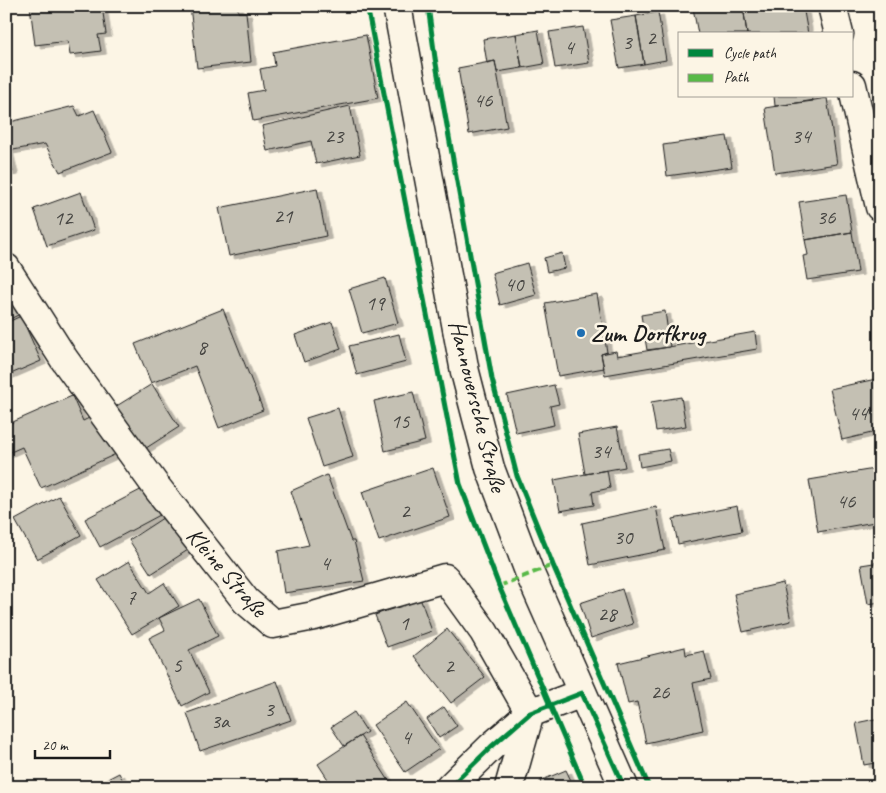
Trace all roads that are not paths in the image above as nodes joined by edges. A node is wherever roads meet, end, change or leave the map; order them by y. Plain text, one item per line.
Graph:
1 (832, 6) edge
2 (402, 7) edge
3 (838, 32) edge
4 (854, 94) edge
5 (880, 207) edge
6 (6, 268) edge
7 (582, 693) junction
8 (530, 713) junction
9 (450, 787) edge
10 (510, 787) edge
11 (624, 787) edge

1 - 3 street
2 - 7 street, Hannoversche Straße
4 - 5 street
6 - 8 street, Kleine Straße
7 - 8 street
7 - 11 street, Hannoversche Straße
8 - 9 street
8 - 10 street

